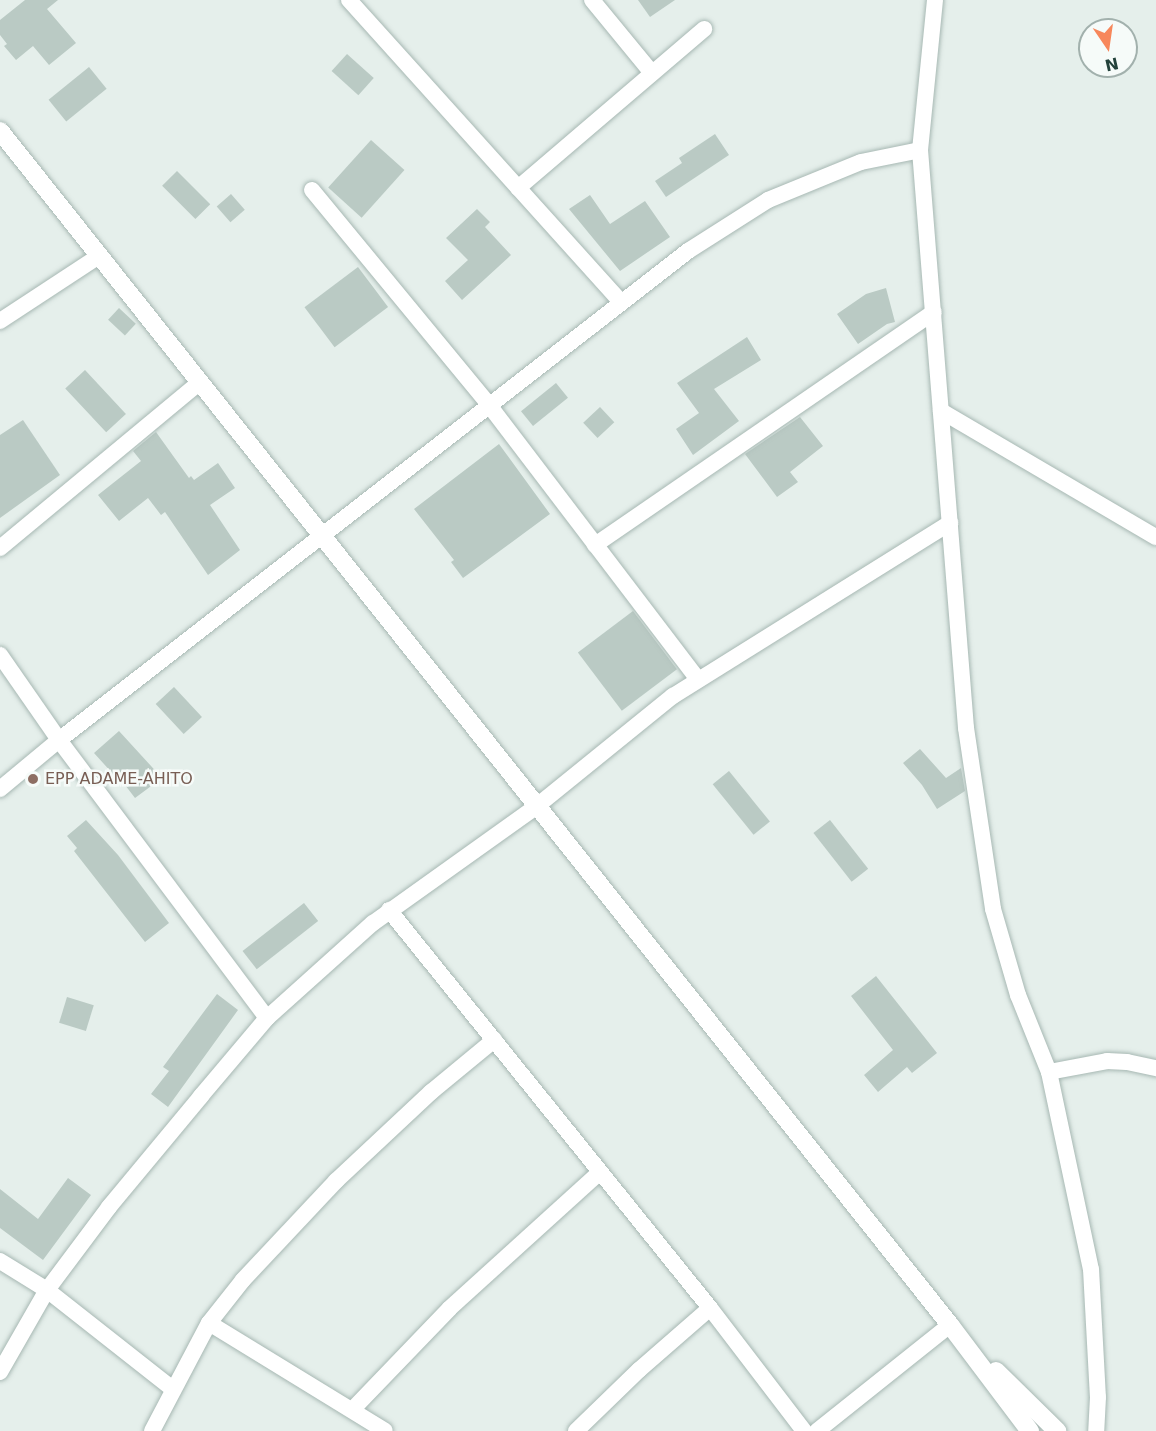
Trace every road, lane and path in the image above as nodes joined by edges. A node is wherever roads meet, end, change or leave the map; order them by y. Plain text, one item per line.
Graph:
1 (349, 0) edge
2 (592, 0) edge
3 (935, 0) edge
4 (704, 29) dead end
5 (652, 73) junction
6 (0, 130) edge
7 (920, 150) junction
8 (518, 188) junction
9 (312, 190) dead end
10 (99, 256) junction
11 (621, 302) junction
12 (934, 312) junction
13 (0, 321) edge
14 (200, 382) junction
15 (489, 405) junction
16 (941, 411) junction
17 (950, 523) junction
18 (322, 535) junction
19 (1156, 537) edge
20 (595, 545) junction
21 (0, 548) edge
22 (0, 656) edge
23 (698, 679) junction
24 (59, 740) junction
25 (0, 789) edge
26 (537, 806) junction
27 (389, 910) junction
28 (267, 1018) junction
29 (494, 1040) junction
30 (1156, 1068) edge
31 (1049, 1072) junction
32 (599, 1173) junction
33 (0, 1261) edge
34 (47, 1290) junction
35 (710, 1308) junction
36 (209, 1323) junction
37 (950, 1325) junction
38 (0, 1372) edge
39 (173, 1389) junction
40 (352, 1410) junction
41 (152, 1431) edge
42 (385, 1431) edge
43 (576, 1431) edge
44 (804, 1431) edge
45 (817, 1431) edge
46 (1030, 1431) edge
47 (1057, 1431) edge
48 (1096, 1431) edge

1 - 8 street
2 - 5 street
3 - 7 street
4 - 5 street
5 - 8 street
6 - 10 main road
7 - 11 street
7 - 12 street
8 - 11 street
9 - 15 street
10 - 13 street
10 - 14 main road
11 - 15 street
12 - 16 street
12 - 20 street
14 - 18 main road
14 - 21 street
15 - 18 street
15 - 20 street
16 - 17 street
16 - 19 street
17 - 23 street
17 - 31 street
18 - 24 street
18 - 26 main road
20 - 23 street
22 - 24 street
23 - 26 street
24 - 25 street
24 - 28 street
26 - 27 street
26 - 37 main road
27 - 28 street
27 - 29 street
28 - 34 street
29 - 32 street
29 - 36 street
30 - 31 street
31 - 48 street
32 - 35 street
32 - 40 street
33 - 34 street
34 - 38 street
34 - 39 street
35 - 43 street
35 - 44 street
36 - 39 street
36 - 40 street
37 - 45 street
37 - 46 main road
37 - 47 main road
39 - 41 street
40 - 42 street

